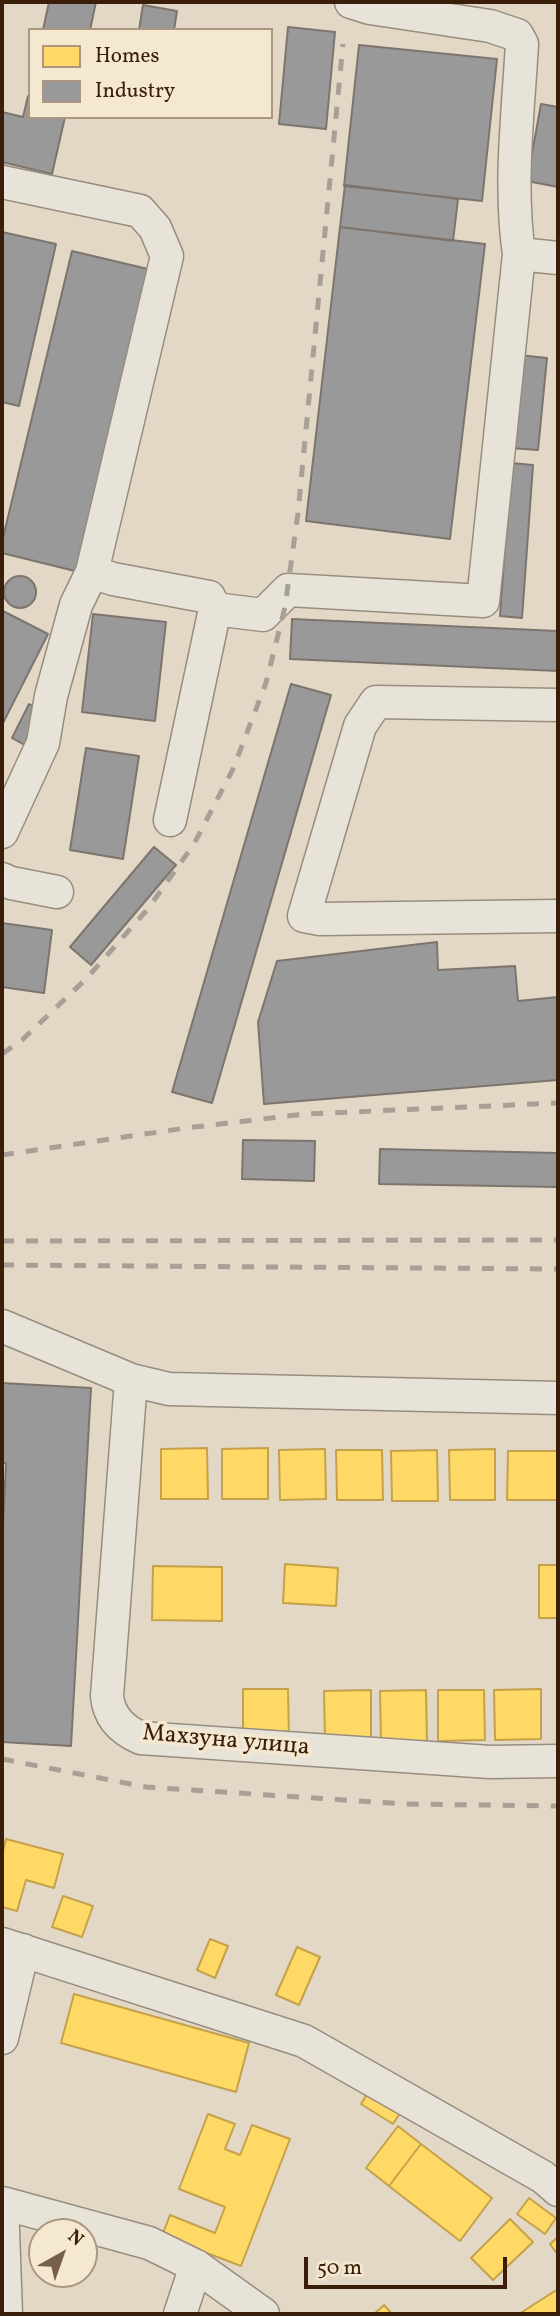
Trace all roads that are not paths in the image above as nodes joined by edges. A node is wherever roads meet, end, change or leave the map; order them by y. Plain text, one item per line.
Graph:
1 (351, 2) edge
2 (2, 182) edge
3 (519, 254) junction
4 (558, 258) edge
5 (92, 572) junction
6 (215, 609) junction
7 (558, 705) edge
8 (170, 820) dead end
9 (2, 832) edge
10 (2, 879) edge
11 (57, 892) dead end
12 (558, 916) edge
13 (2, 1326) edge
14 (131, 1380) junction
15 (558, 1398) edge
16 (558, 1761) edge
17 (12, 1947) edge
18 (2, 2038) edge
19 (558, 2190) edge
20 (2, 2203) edge
21 (196, 2266) junction
22 (6, 2314) edge
23 (180, 2314) edge
24 (263, 2314) edge

1 - 3 street
2 - 5 street
3 - 4 street
3 - 6 street
5 - 6 street
5 - 9 street
6 - 8 street
7 - 12 street
10 - 11 street
13 - 14 street
14 - 15 street
14 - 16 street, Махзуна улица
17 - 18 street
17 - 19 street
20 - 21 street
20 - 22 street
21 - 23 street
21 - 24 street

